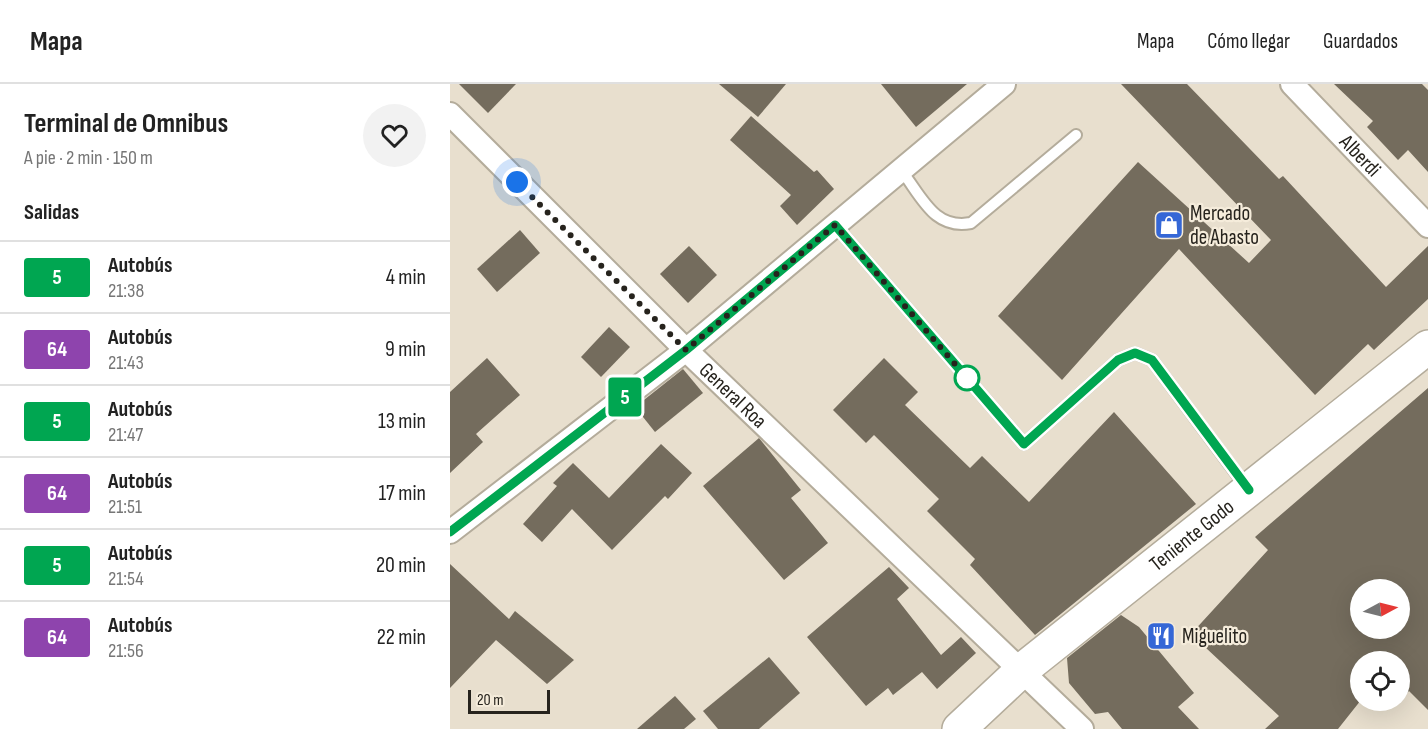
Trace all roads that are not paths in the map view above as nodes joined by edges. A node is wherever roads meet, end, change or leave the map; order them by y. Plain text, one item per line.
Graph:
1 (1004, 84) edge
2 (1292, 84) edge
3 (450, 114) edge
4 (1076, 135) dead end
5 (901, 170) junction
6 (835, 225) junction
7 (1428, 226) edge
8 (1428, 347) edge
9 (686, 350) junction
10 (1249, 490) junction
11 (450, 532) edge
12 (1022, 670) junction
13 (948, 729) edge
14 (959, 729) edge
15 (1082, 729) edge

1 - 5 street
2 - 7 street, Alberdi
3 - 9 street, General Roa
4 - 5 lane
5 - 6 street
6 - 9 street
6 - 10 lane
8 - 10 main road, Teniente Godo
9 - 11 street
9 - 12 street, General Roa
10 - 12 main road, Teniente Godo
12 - 13 street
12 - 14 main road, Teniente Godo
12 - 15 street, General Roa

